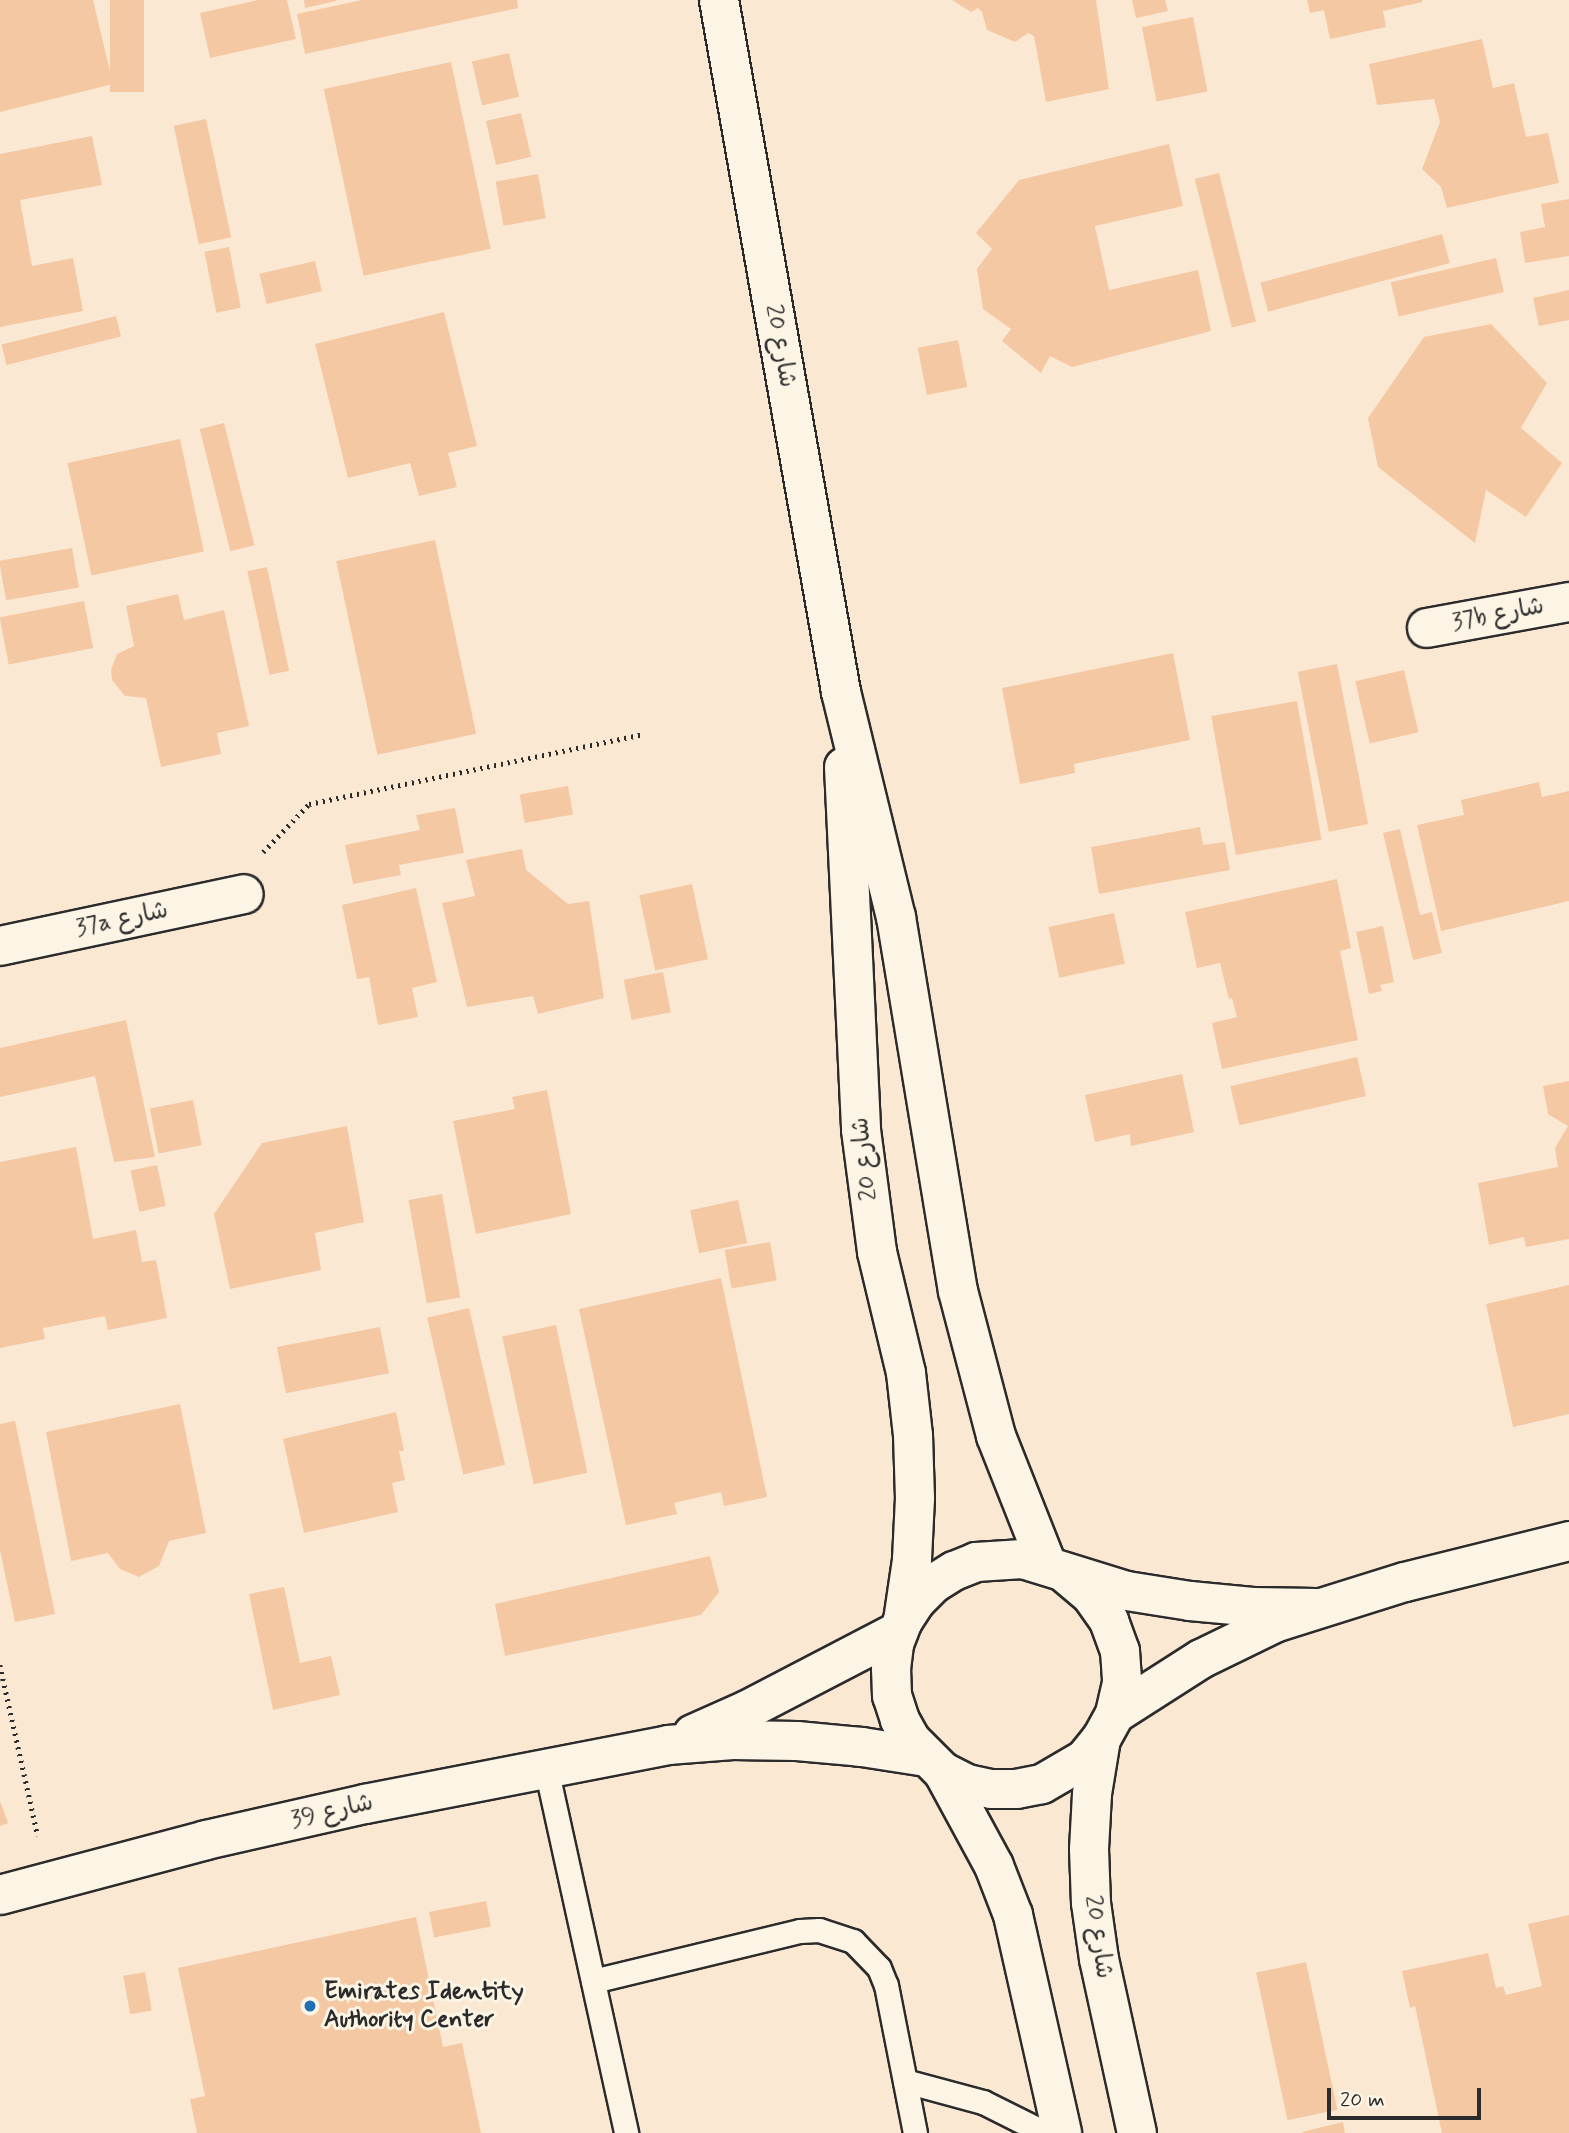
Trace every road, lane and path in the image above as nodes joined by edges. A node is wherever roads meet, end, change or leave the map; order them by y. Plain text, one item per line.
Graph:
1 (719, 0) edge
2 (1569, 602) edge
3 (1427, 628) dead end
4 (841, 692) junction
5 (643, 734) dead end
6 (230, 897) joint
7 (0, 946) edge
8 (1569, 1541) edge
9 (1057, 1570) junction
10 (1316, 1608) junction
11 (901, 1626) junction
12 (0, 1665) edge
13 (1108, 1727) junction
14 (668, 1745) junction
15 (934, 1765) junction
16 (546, 1768) junction
17 (48, 1881) junction
18 (0, 1895) edge
19 (593, 1981) junction
20 (905, 2081) junction
21 (626, 2133) edge
22 (915, 2133) edge
23 (1045, 2133) edge
24 (1062, 2133) edge
25 (1137, 2133) edge

1 - 4 street, شارع 20
2 - 3 street, 37b شارع
4 - 9 street, شارع 20
4 - 11 street, شارع 20
5 - 6 path
6 - 7 street, 37a شارع
8 - 10 street
9 - 10 street
9 - 11 street
9 - 13 street
10 - 13 street
11 - 14 street, شارع 39
11 - 15 street
12 - 17 path
13 - 15 street
13 - 25 street, شارع 20
14 - 15 street, شارع 39
14 - 16 street, شارع 39
15 - 24 street
16 - 17 street, شارع 39
16 - 19 lane
17 - 18 street, شارع 39
19 - 20 lane
19 - 21 lane
20 - 22 lane
20 - 23 lane

